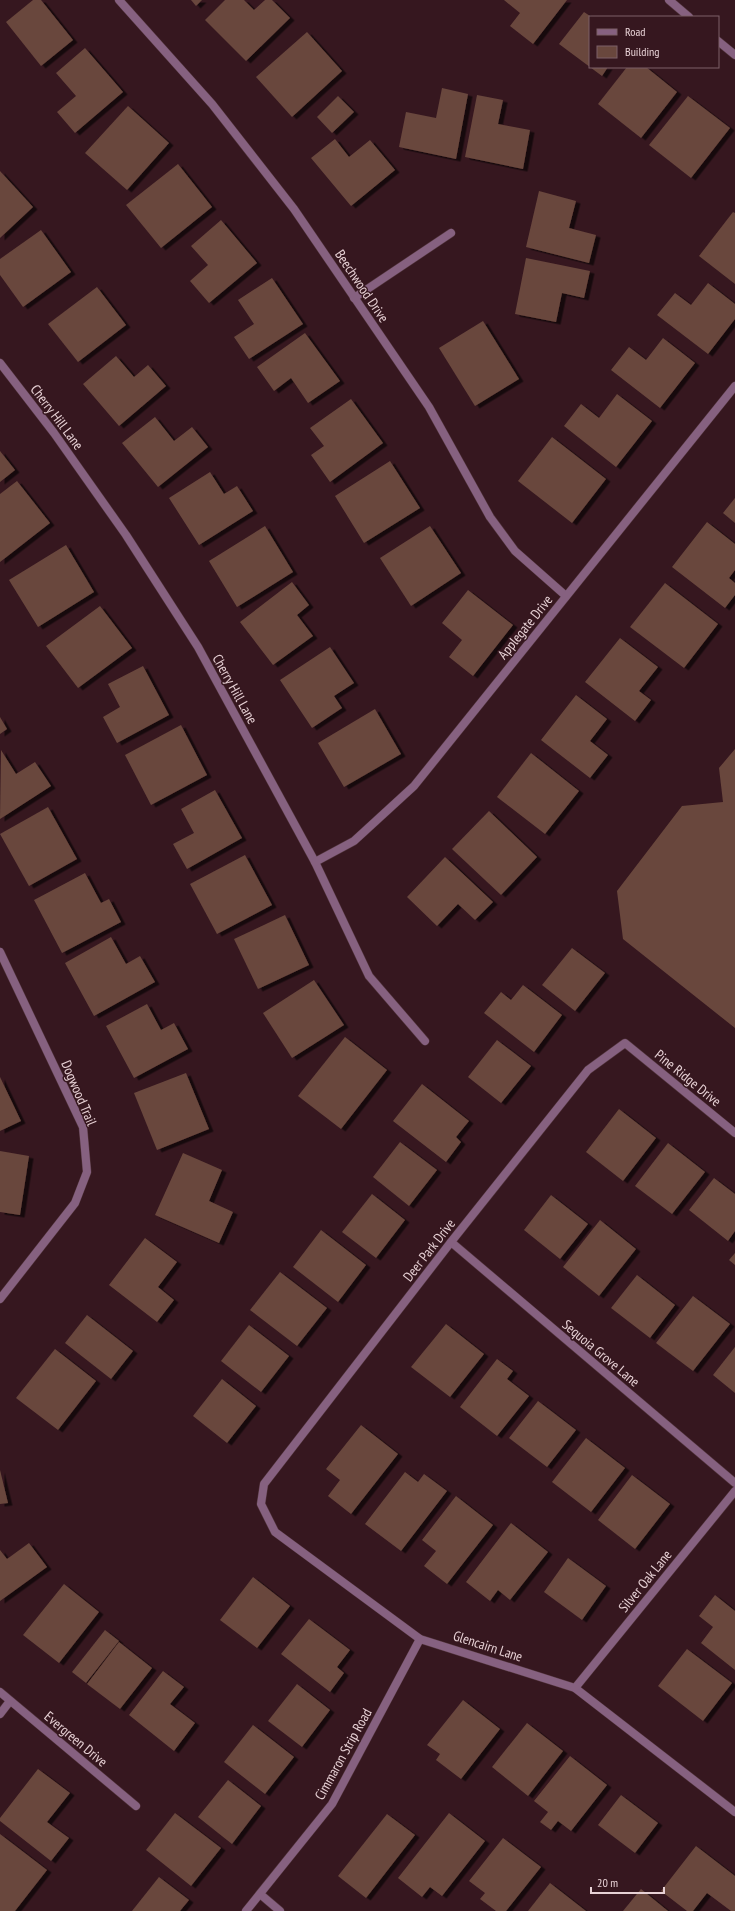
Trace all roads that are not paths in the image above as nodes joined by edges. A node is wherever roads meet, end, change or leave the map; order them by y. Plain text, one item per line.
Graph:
1 (119, 0) edge
2 (669, 0) edge
3 (688, 16) edge
4 (719, 42) edge
5 (735, 55) edge
6 (451, 233) dead end
7 (354, 298) junction
8 (0, 363) edge
9 (735, 386) edge
10 (566, 596) junction
11 (315, 862) junction
12 (0, 952) edge
13 (425, 1041) dead end
14 (625, 1044) joint
15 (735, 1133) edge
16 (451, 1242) junction
17 (0, 1299) edge
18 (735, 1483) edge
19 (264, 1484) joint
20 (735, 1491) edge
21 (420, 1639) junction
22 (575, 1688) junction
23 (0, 1692) edge
24 (10, 1701) junction
25 (0, 1714) edge
26 (136, 1806) dead end
27 (735, 1812) edge
28 (260, 1894) junction
29 (246, 1911) edge
30 (280, 1911) edge

1 - 7 street, Beechwood Drive
2 - 3 street
4 - 5 street
6 - 7 street
7 - 10 street, Beechwood Drive
8 - 11 street, Cherry Hill Lane
9 - 10 street, Applegate Drive
10 - 11 street, Applegate Drive
11 - 13 street, Cherry Hill Lane
12 - 17 street, Dogwood Trail
14 - 15 street, Pine Ridge Drive
14 - 16 street, Deer Park Drive
16 - 18 street, Sequoia Grove Lane
16 - 19 street, Deer Park Drive
19 - 21 street, Glencairn Lane
20 - 22 street, Silver Oak Lane
21 - 22 street, Glencairn Lane
21 - 28 street, Cimmaron Strip Road
22 - 27 street, Glencairn Lane
23 - 24 street, Evergreen Drive
24 - 25 street
24 - 26 street, Evergreen Drive
28 - 29 street, Cimmaron Strip Road
28 - 30 street

